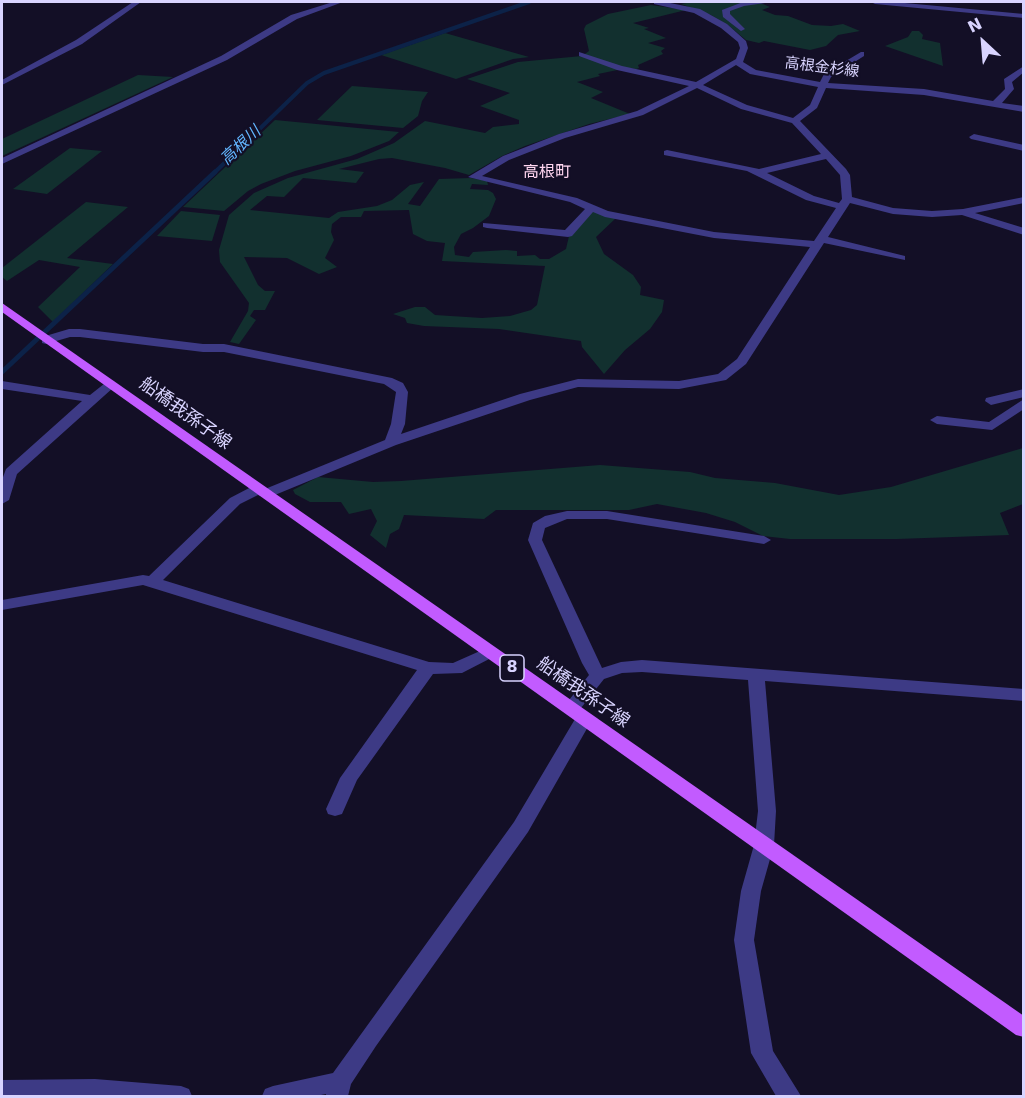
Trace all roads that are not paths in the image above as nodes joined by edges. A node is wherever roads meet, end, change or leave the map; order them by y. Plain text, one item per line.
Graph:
1 (137, 2) edge
2 (339, 2) edge
3 (657, 2) edge
4 (687, 2) edge
5 (768, 2) edge
6 (875, 2) edge
7 (673, 5) junction
8 (1023, 16) edge
9 (739, 38) junction
10 (582, 54) dead end
11 (861, 54) dead end
12 (737, 61) junction
13 (1023, 68) edge
14 (2, 83) edge
15 (697, 84) junction
16 (824, 85) junction
17 (995, 104) junction
18 (1023, 109) edge
19 (795, 121) junction
20 (974, 137) dead end
21 (1023, 148) edge
22 (667, 153) dead end
23 (829, 155) junction
24 (2, 161) edge
25 (760, 172) junction
26 (1023, 200) edge
27 (844, 203) junction
28 (591, 208) junction
29 (963, 212) junction
30 (487, 225) dead end
31 (1023, 232) edge
32 (819, 242) junction
33 (901, 258) dead end
34 (2, 307) edge
35 (46, 340) junction
36 (109, 384) junction
37 (2, 385) edge
38 (1023, 393) edge
39 (93, 399) junction
40 (991, 401) dead end
41 (1023, 403) edge
42 (937, 420) dead end
43 (391, 442) junction
44 (261, 492) junction
45 (2, 501) edge
46 (764, 540) dead end
47 (152, 582) junction
48 (2, 605) edge
49 (489, 652) junction
50 (428, 668) junction
51 (598, 675) junction
52 (756, 675) junction
53 (1023, 695) edge
54 (578, 713) junction
55 (335, 809) dead end
56 (764, 845) junction
57 (1023, 1028) edge
58 (339, 1089) edge
59 (2, 1090) edge
60 (181, 1096) edge
61 (273, 1096) edge
62 (790, 1096) edge

1 - 14 street
2 - 24 street
3 - 7 street
4 - 7 street
5 - 9 street
6 - 8 street
7 - 9 street
9 - 12 street
10 - 15 street
11 - 16 street
12 - 15 street
12 - 16 street, 高根金杉線
13 - 17 street
15 - 19 street
15 - 28 street
16 - 17 street, 高根金杉線
16 - 19 street
17 - 18 street, 高根金杉線
19 - 23 street
20 - 21 street
22 - 25 street
23 - 25 street
23 - 27 street
25 - 27 street
26 - 29 street
27 - 29 street
27 - 32 street
28 - 30 street
28 - 32 street
29 - 31 street
32 - 33 street
32 - 43 street
34 - 35 main road, 船橋我孫子線 / 8
35 - 36 main road, 船橋我孫子線 / 8
35 - 43 street
36 - 39 street
36 - 44 main road, 船橋我孫子線 / 8
37 - 39 street
38 - 40 street
39 - 45 street
41 - 42 street
43 - 44 street
44 - 47 street
44 - 49 main road, 船橋我孫子線 / 8
46 - 51 street
47 - 48 street
47 - 50 street
49 - 50 street
49 - 54 main road, 船橋我孫子線 / 8
50 - 55 street
51 - 52 street
51 - 54 street
52 - 53 street
52 - 56 street
54 - 56 main road, 船橋我孫子線 / 8
54 - 58 street
56 - 57 main road, 船橋我孫子線 / 8
56 - 62 street
58 - 61 street
59 - 60 street

